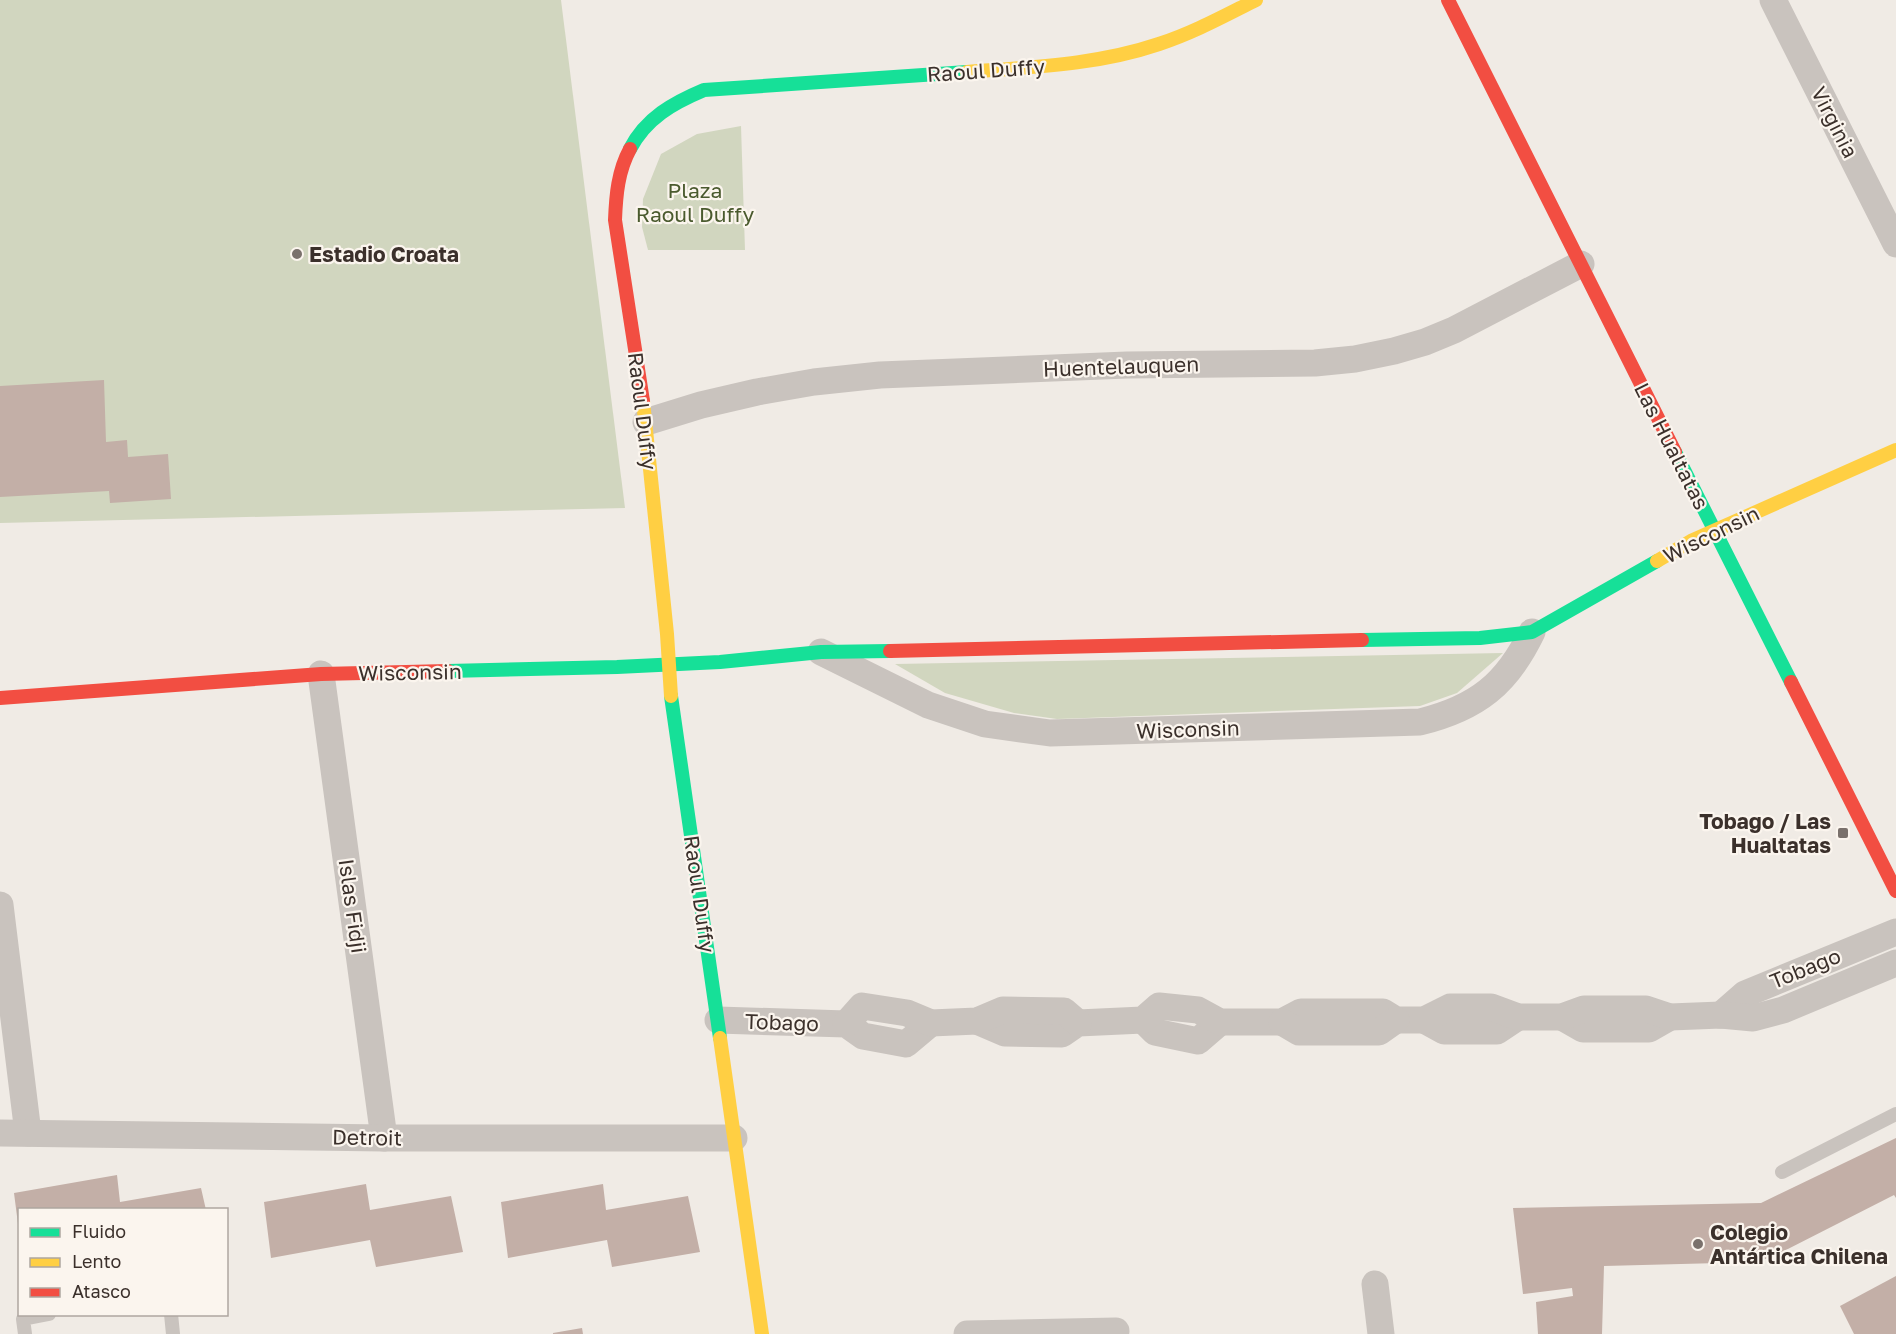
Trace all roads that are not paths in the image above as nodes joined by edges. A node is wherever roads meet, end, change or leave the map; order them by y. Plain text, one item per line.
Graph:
1 (1256, 0) edge
2 (1448, 0) edge
3 (1773, 0) edge
4 (1896, 244) edge
5 (1581, 264) junction
6 (646, 422) junction
7 (1896, 450) edge
8 (1714, 529) junction
9 (1532, 632) junction
10 (821, 652) junction
11 (668, 664) junction
12 (321, 674) junction
13 (0, 698) edge
14 (1896, 891) edge
15 (0, 905) edge
16 (1896, 932) edge
17 (1896, 963) edge
18 (1721, 1015) junction
19 (717, 1020) junction
20 (1896, 1114) edge
21 (0, 1133) edge
22 (28, 1133) junction
23 (384, 1138) junction
24 (734, 1138) junction
25 (1782, 1172) dead end
26 (1375, 1284) dead end
27 (38, 1316) edge
28 (171, 1316) edge
29 (1116, 1331) dead end
30 (25, 1334) edge
31 (173, 1334) edge
32 (762, 1334) edge
33 (967, 1334) edge
34 (1382, 1334) edge

1 - 6 street, Raoul Duffy
2 - 5 street, Las Hualtatas
3 - 4 street, Virginia
5 - 6 street, Huentelauquen
5 - 8 street, Las Hualtatas
6 - 11 street, Raoul Duffy
7 - 8 street, Wisconsin
8 - 9 street, Wisconsin
8 - 14 street, Las Hualtatas
9 - 10 street, Wisconsin
9 - 10 street, Wisconsin
10 - 11 street, Wisconsin
11 - 12 street, Wisconsin
11 - 19 street, Raoul Duffy
12 - 13 street, Wisconsin
12 - 23 street, Islas Fidji
15 - 22 street
16 - 18 street, Tobago
17 - 18 street, Tobago
18 - 19 street, Tobago
19 - 24 street, Raoul Duffy
20 - 25 lane
21 - 22 street, Detroit
22 - 23 street, Detroit
23 - 24 street, Detroit
24 - 32 street, Raoul Duffy
26 - 34 street
27 - 30 lane
28 - 31 lane
29 - 33 street

